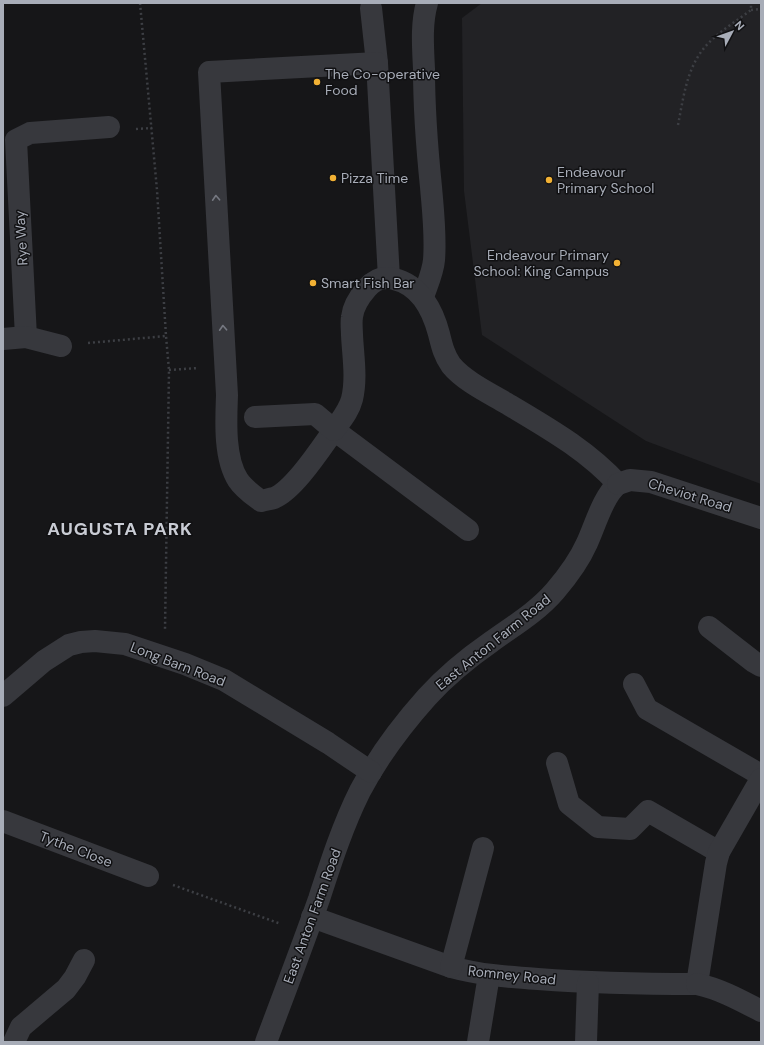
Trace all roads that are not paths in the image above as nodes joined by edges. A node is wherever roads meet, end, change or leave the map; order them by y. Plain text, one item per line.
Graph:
1 (427, 3) edge
2 (371, 8) dead end
3 (377, 63) junction
4 (119, 128) road end
5 (388, 278) junction
6 (423, 298) junction
7 (26, 337) junction
8 (3, 339) edge
9 (61, 346) road end
10 (255, 416) dead end
11 (334, 430) junction
12 (618, 484) junction
13 (761, 518) edge
14 (468, 530) dead end
15 (709, 627) dead end
16 (761, 666) edge
17 (634, 684) dead end
18 (3, 696) edge
19 (557, 763) dead end
20 (371, 772) junction
21 (761, 775) edge
22 (761, 780) edge
23 (5, 827) edge
24 (483, 848) dead end
25 (719, 852) junction
26 (148, 876) road end
27 (309, 925) junction
28 (84, 960) dead end
29 (451, 967) junction
30 (490, 976) junction
31 (588, 983) junction
32 (697, 984) junction
33 (761, 1011) edge
34 (14, 1042) edge
35 (266, 1042) edge
36 (478, 1042) edge
37 (586, 1042) edge

1 - 6 street
2 - 3 street
3 - 5 street
11 -> 3 street
4 - 7 street, Rye Way
5 - 6 street
5 - 11 street
6 - 12 street
7 - 8 street
7 - 9 street
10 - 11 street
11 - 14 street
12 - 13 street, Cheviot Road
12 - 20 street, East Anton Farm Road
15 - 16 street
17 - 21 street
18 - 20 street, Long Barn Road
19 - 25 street
20 - 27 street, East Anton Farm Road
22 - 25 street
23 - 26 street, Tythe Close
24 - 29 street
25 - 32 street
27 - 29 street, Romney Road
27 - 35 street, East Anton Farm Road
28 - 34 street
29 - 30 street, Romney Road
30 - 31 street, Romney Road
30 - 36 street
31 - 32 street, Romney Road
31 - 37 street
32 - 33 street, Romney Road

